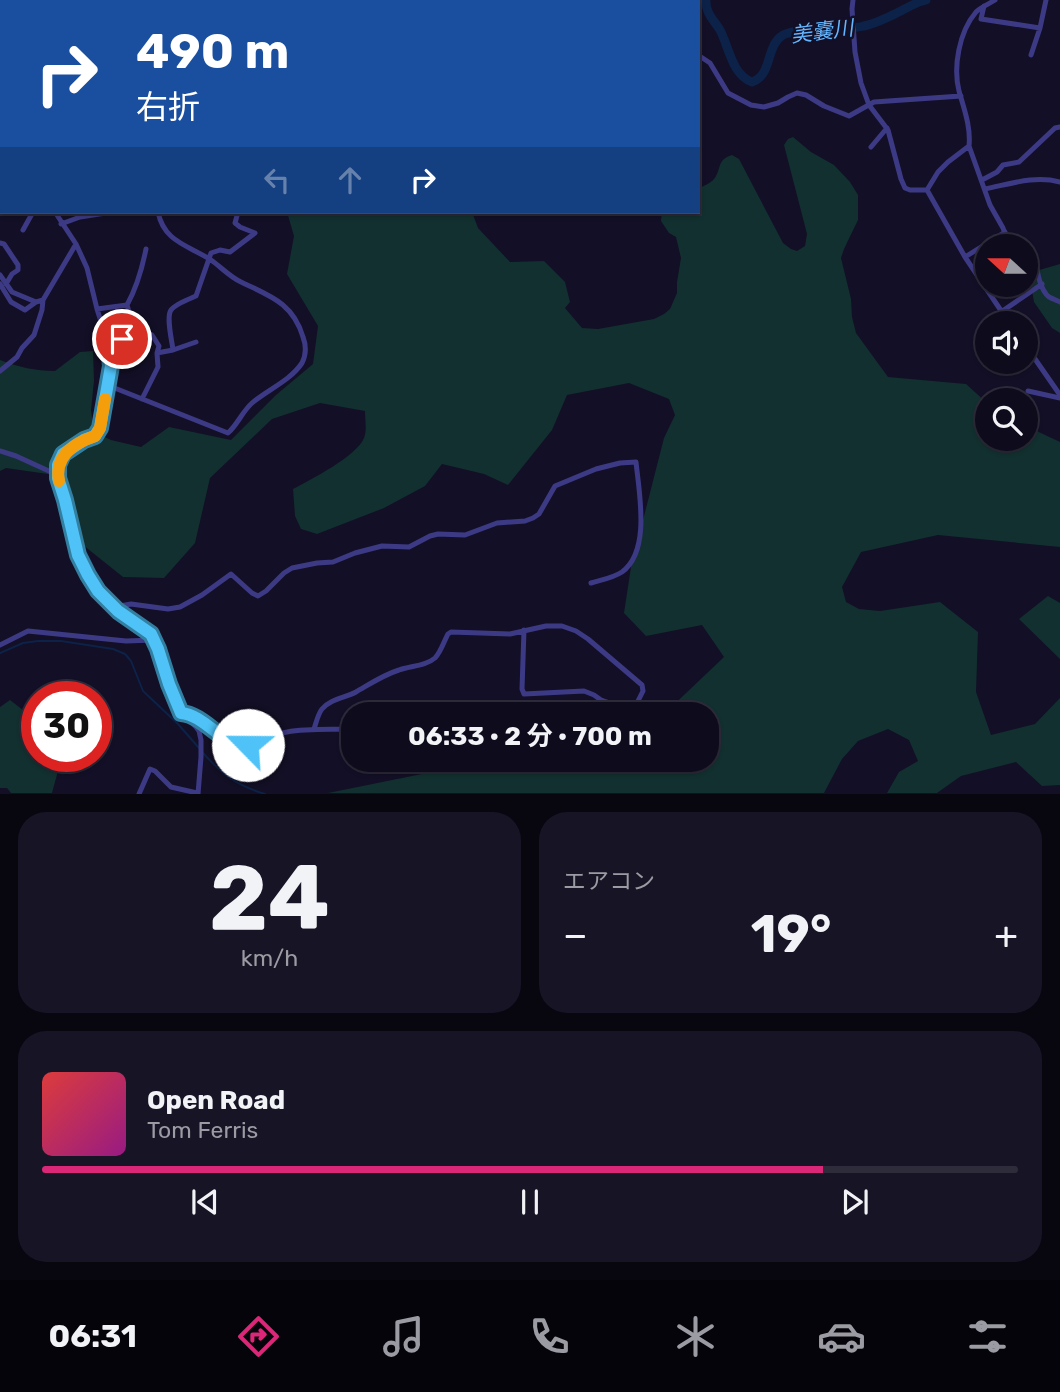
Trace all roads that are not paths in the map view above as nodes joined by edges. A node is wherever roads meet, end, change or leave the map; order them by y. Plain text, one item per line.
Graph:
1 (852, 0) edge
2 (995, 0) edge
3 (1046, 0) edge
4 (984, 6) junction
5 (1040, 28) junction
6 (1031, 55) dead end
7 (700, 56) edge
8 (961, 96) junction
9 (810, 104) dead end
10 (869, 104) junction
11 (824, 106) junction
12 (1060, 127) edge
13 (887, 128) junction
14 (871, 146) dead end
15 (969, 146) junction
16 (982, 180) junction
17 (1060, 182) edge
18 (985, 189) junction
19 (927, 190) junction
20 (32, 214) edge
21 (56, 214) edge
22 (99, 214) edge
23 (158, 214) edge
24 (237, 214) edge
25 (61, 224) junction
26 (23, 230) dead end
27 (1005, 232) joint
28 (0, 243) edge
29 (76, 244) junction
30 (146, 248) dead end
31 (965, 257) junction
32 (208, 259) junction
33 (0, 275) edge
34 (1038, 275) edge
35 (3, 284) edge
36 (1042, 284) junction
37 (39, 301) junction
38 (1060, 302) edge
39 (127, 304) junction
40 (97, 309) junction
41 (1000, 311) edge
42 (1002, 311) edge
43 (29, 314) dead end
44 (38, 319) junction
45 (135, 330) junction
46 (196, 342) dead end
47 (109, 347) junction
48 (173, 350) junction
49 (157, 354) junction
50 (1038, 364) edge
51 (0, 371) edge
52 (107, 385) junction
53 (1038, 393) edge
54 (1060, 396) edge
55 (142, 399) junction
56 (0, 451) edge
57 (58, 472) junction
58 (591, 583) dead end
59 (114, 607) junction
60 (524, 629) junction
61 (154, 640) junction
62 (0, 645) edge
63 (181, 713) junction
64 (314, 729) junction
65 (341, 729) edge
66 (139, 793) edge
67 (198, 793) edge

1 - 10 street
2 - 4 street
3 - 5 street
4 - 5 street
4 - 8 street
5 - 6 street
7 - 11 street
8 - 10 street
8 - 15 street
9 - 11 street
10 - 11 street
10 - 13 street
12 - 16 street
13 - 14 street
13 - 19 street
15 - 16 street
15 - 19 street
16 - 18 street
17 - 18 street
18 - 27 street
19 - 31 street
20 - 26 street
21 - 25 street
22 - 25 street
23 - 32 street
24 - 32 street
25 - 29 street
27 - 31 street
28 - 35 street
29 - 37 street
29 - 40 street
30 - 39 street
31 - 41 street
32 - 48 street
32 - 55 street
33 - 35 street
34 - 36 street
35 - 37 street
35 - 37 street
36 - 38 street
36 - 42 street
37 - 44 street
39 - 40 street
39 - 45 street
40 - 47 street
43 - 44 street
44 - 51 street
45 - 47 street
45 - 49 street
46 - 48 street
47 - 52 street
48 - 49 street
49 - 55 street
50 - 54 street
52 - 55 street
52 - 57 street
53 - 54 street
56 - 57 street
57 - 59 street
58 - 59 street
59 - 61 street
60 - 60 street
60 - 64 street
61 - 62 street
61 - 63 street
63 - 64 street
63 - 67 street
64 - 65 street
66 - 67 street

